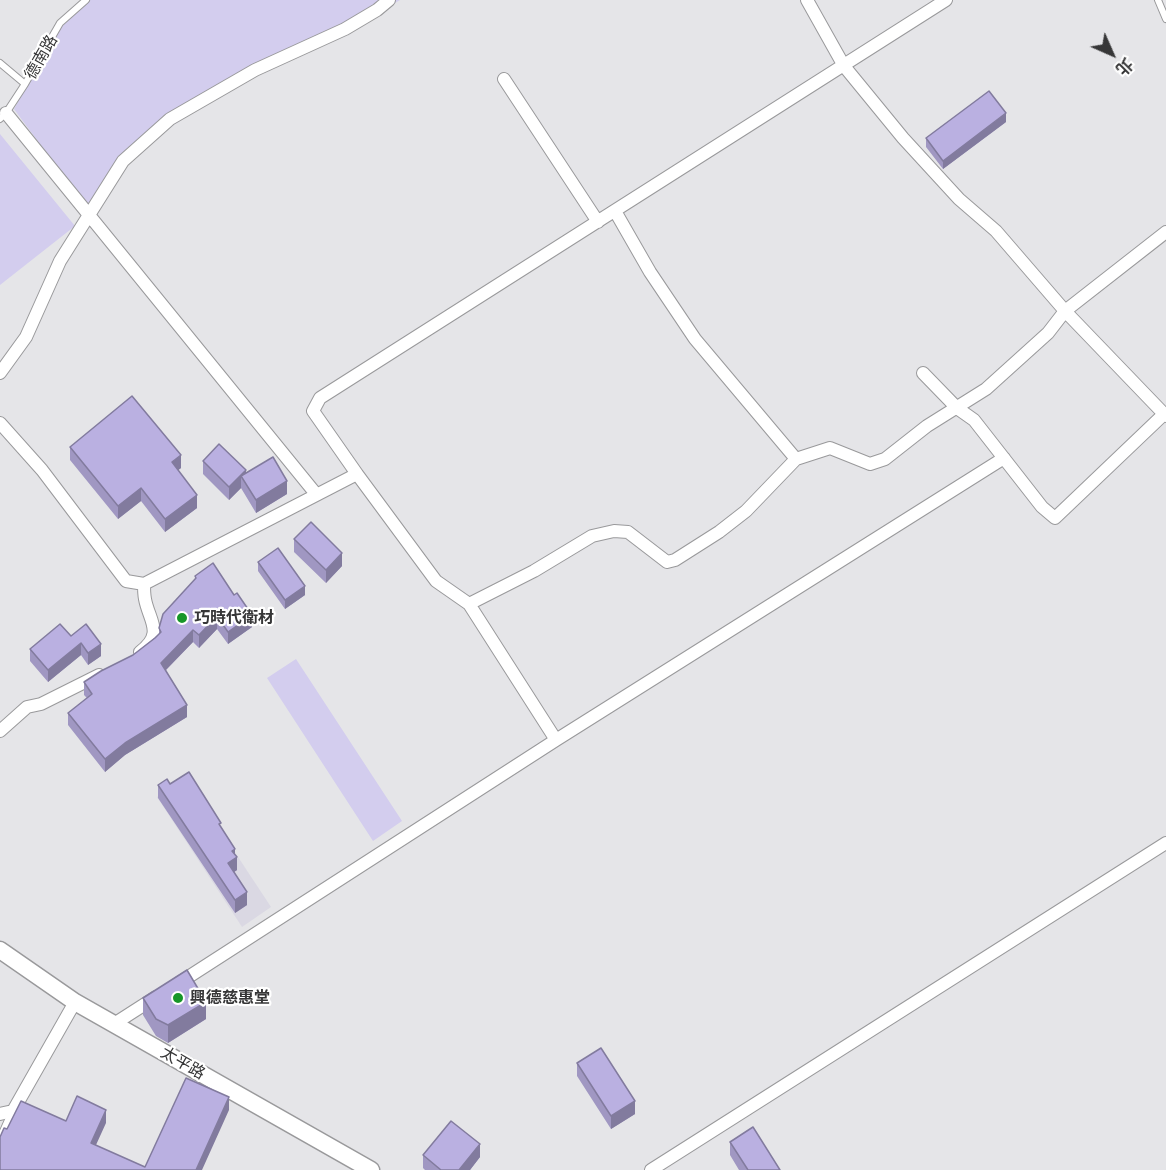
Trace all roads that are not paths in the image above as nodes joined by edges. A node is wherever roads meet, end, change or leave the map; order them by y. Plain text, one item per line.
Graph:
1 (86, 0) edge
2 (389, 0) edge
3 (807, 0) edge
4 (946, 0) edge
5 (1158, 0) edge
6 (1166, 19) edge
7 (0, 63) edge
8 (844, 66) junction
9 (504, 79) dead end
10 (25, 84) junction
11 (3, 116) edge
12 (615, 211) junction
13 (89, 215) junction
14 (599, 221) junction
15 (1166, 232) edge
16 (1065, 311) junction
17 (0, 373) edge
18 (923, 373) dead end
19 (957, 408) junction
20 (1165, 415) edge
21 (0, 423) edge
22 (1004, 458) junction
23 (796, 459) junction
24 (357, 474) junction
25 (316, 494) junction
26 (144, 584) junction
27 (469, 604) junction
28 (129, 660) edge
29 (109, 670) edge
30 (2, 725) edge
31 (556, 741) junction
32 (1166, 843) edge
33 (2, 954) edge
34 (75, 1002) junction
35 (114, 1024) junction
36 (6, 1112) edge
37 (0, 1138) edge
38 (371, 1170) edge
39 (651, 1170) edge

1 - 10 lane, 德南路
2 - 13 street
3 - 8 street
4 - 8 street
5 - 6 lane
7 - 10 lane
8 - 12 street
8 - 16 street
9 - 14 street
10 - 11 lane, 德南路
11 - 13 street
12 - 14 street
12 - 23 street
13 - 17 street
13 - 25 street
14 - 24 street
15 - 16 street
16 - 19 street
16 - 20 street
18 - 19 street
19 - 22 street
19 - 23 street
20 - 22 street
21 - 26 street
22 - 31 street
23 - 27 street
24 - 25 street
24 - 27 street
25 - 26 street
26 - 28 street
27 - 31 street
29 - 30 street
31 - 35 street
32 - 39 street
33 - 34 street, 太平路
34 - 35 street, 太平路
34 - 36 street
35 - 38 street, 太平路
36 - 37 lane

